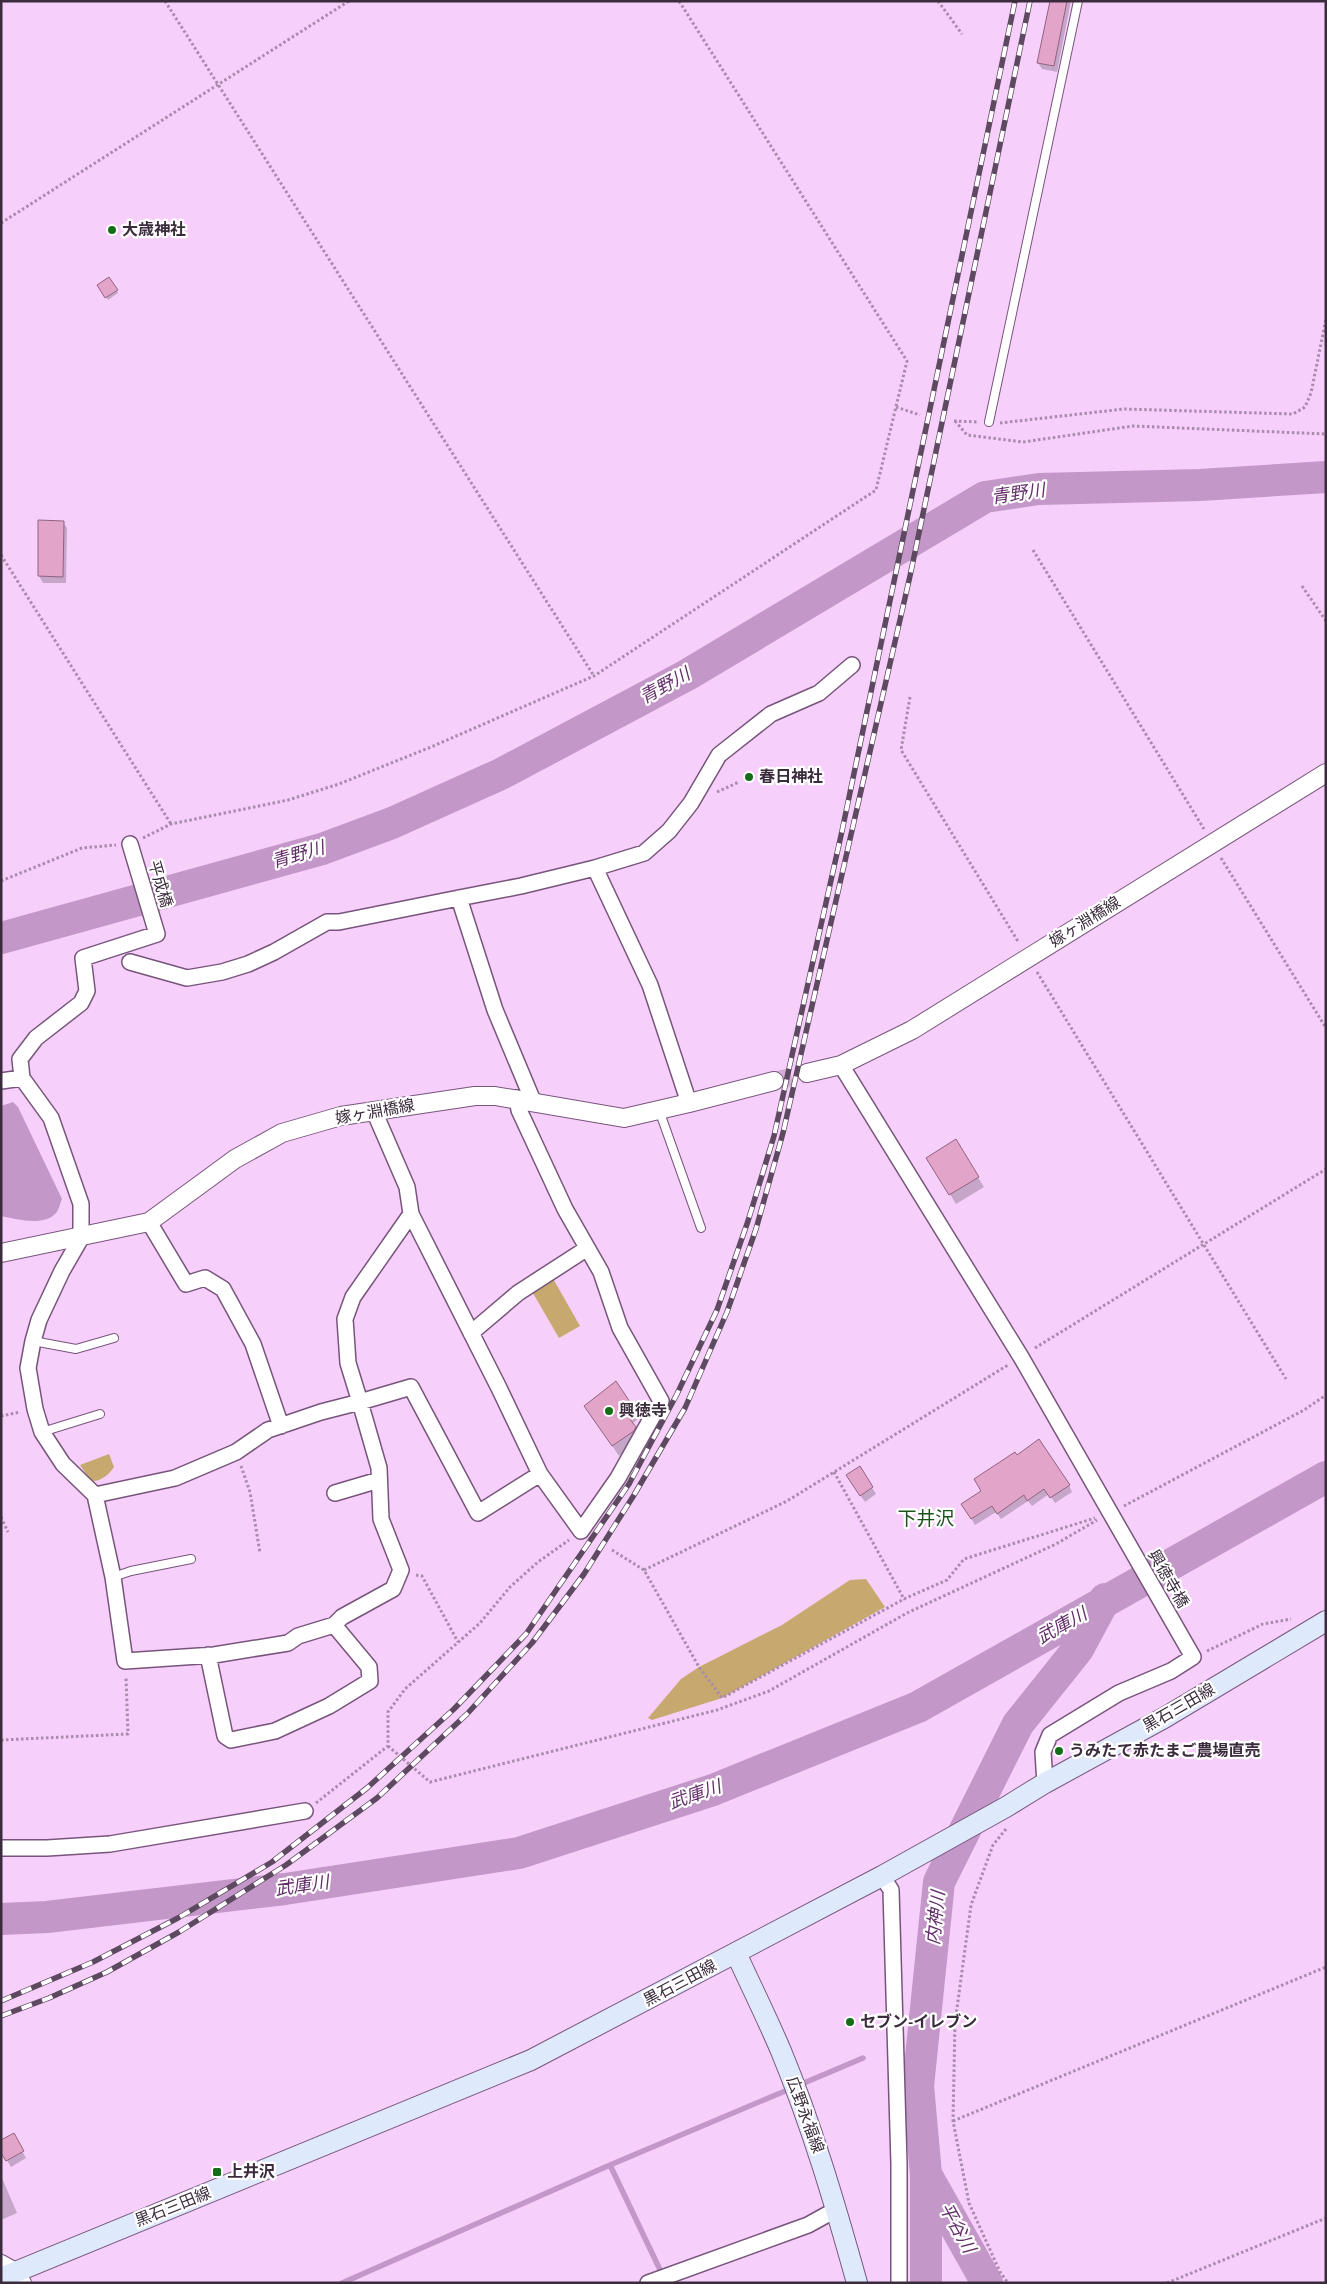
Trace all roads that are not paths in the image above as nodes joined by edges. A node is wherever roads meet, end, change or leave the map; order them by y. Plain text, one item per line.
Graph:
1 (1078, 1) edge
2 (990, 422) road end
3 (852, 665) dead end
4 (1326, 773) edge
5 (130, 844) road end
6 (595, 868) junction
7 (459, 898) junction
8 (130, 962) dead end
9 (841, 1064) junction
10 (807, 1073) tunnel mouth
11 (22, 1078) junction
12 (1, 1081) edge
13 (774, 1081) tunnel mouth
14 (525, 1100) junction
15 (689, 1103) junction
16 (659, 1110) junction
17 (374, 1111) junction
18 (411, 1214) junction
19 (149, 1222) junction
20 (701, 1228) dead end
21 (81, 1238) junction
22 (586, 1249) junction
23 (1, 1253) edge
24 (471, 1333) junction
25 (114, 1338) dead end
26 (33, 1341) junction
27 (360, 1402) junction
28 (100, 1414) dead end
29 (281, 1426) junction
30 (42, 1432) junction
31 (540, 1474) junction
32 (379, 1480) junction
33 (335, 1493) dead end
34 (95, 1495) junction
35 (191, 1559) dead end
36 (113, 1577) junction
37 (1326, 1621) edge
38 (334, 1625) junction
39 (208, 1655) junction
40 (1045, 1783) junction
41 (305, 1811) road end
42 (1, 1848) edge
43 (882, 1876) junction
44 (736, 1953) junction
45 (837, 2209) junction
46 (10, 2274) edge
47 (656, 2281) edge
48 (857, 2283) edge
49 (899, 2283) edge

1 - 2 lane
3 - 6 street
4 - 9 street, 嫁ヶ淵橋線
5 - 11 street, 平成橋
6 - 7 street
6 - 15 street
7 - 8 street
7 - 14 street
9 - 10 street, 嫁ヶ淵橋線
9 - 40 street, 興徳寺橋
11 - 12 street
11 - 21 street
13 - 15 street, 嫁ヶ淵橋線
14 - 16 street, 嫁ヶ淵橋線
14 - 17 street, 嫁ヶ淵橋線
14 - 22 street
15 - 16 street, 嫁ヶ淵橋線
16 - 20 lane
17 - 18 street
17 - 19 street, 嫁ヶ淵橋線
18 - 24 street
18 - 27 street
19 - 21 street, 嫁ヶ淵橋線
19 - 29 street
21 - 23 street, 嫁ヶ淵橋線
21 - 26 street
22 - 24 street
22 - 31 street
24 - 31 street
25 - 26 lane
26 - 30 street
27 - 29 street
27 - 31 street
27 - 32 street
28 - 30 lane
29 - 34 street
30 - 34 street
32 - 33 street
32 - 38 street
34 - 36 street
35 - 36 lane
36 - 39 street
37 - 40 main road, 黒石三田線
38 - 39 street
38 - 39 street
40 - 43 main road, 黒石三田線
41 - 42 street
43 - 44 main road, 黒石三田線
43 - 49 street
44 - 45 main road, 広野永福線
44 - 46 main road, 黒石三田線
45 - 47 street
45 - 48 main road, 広野永福線

